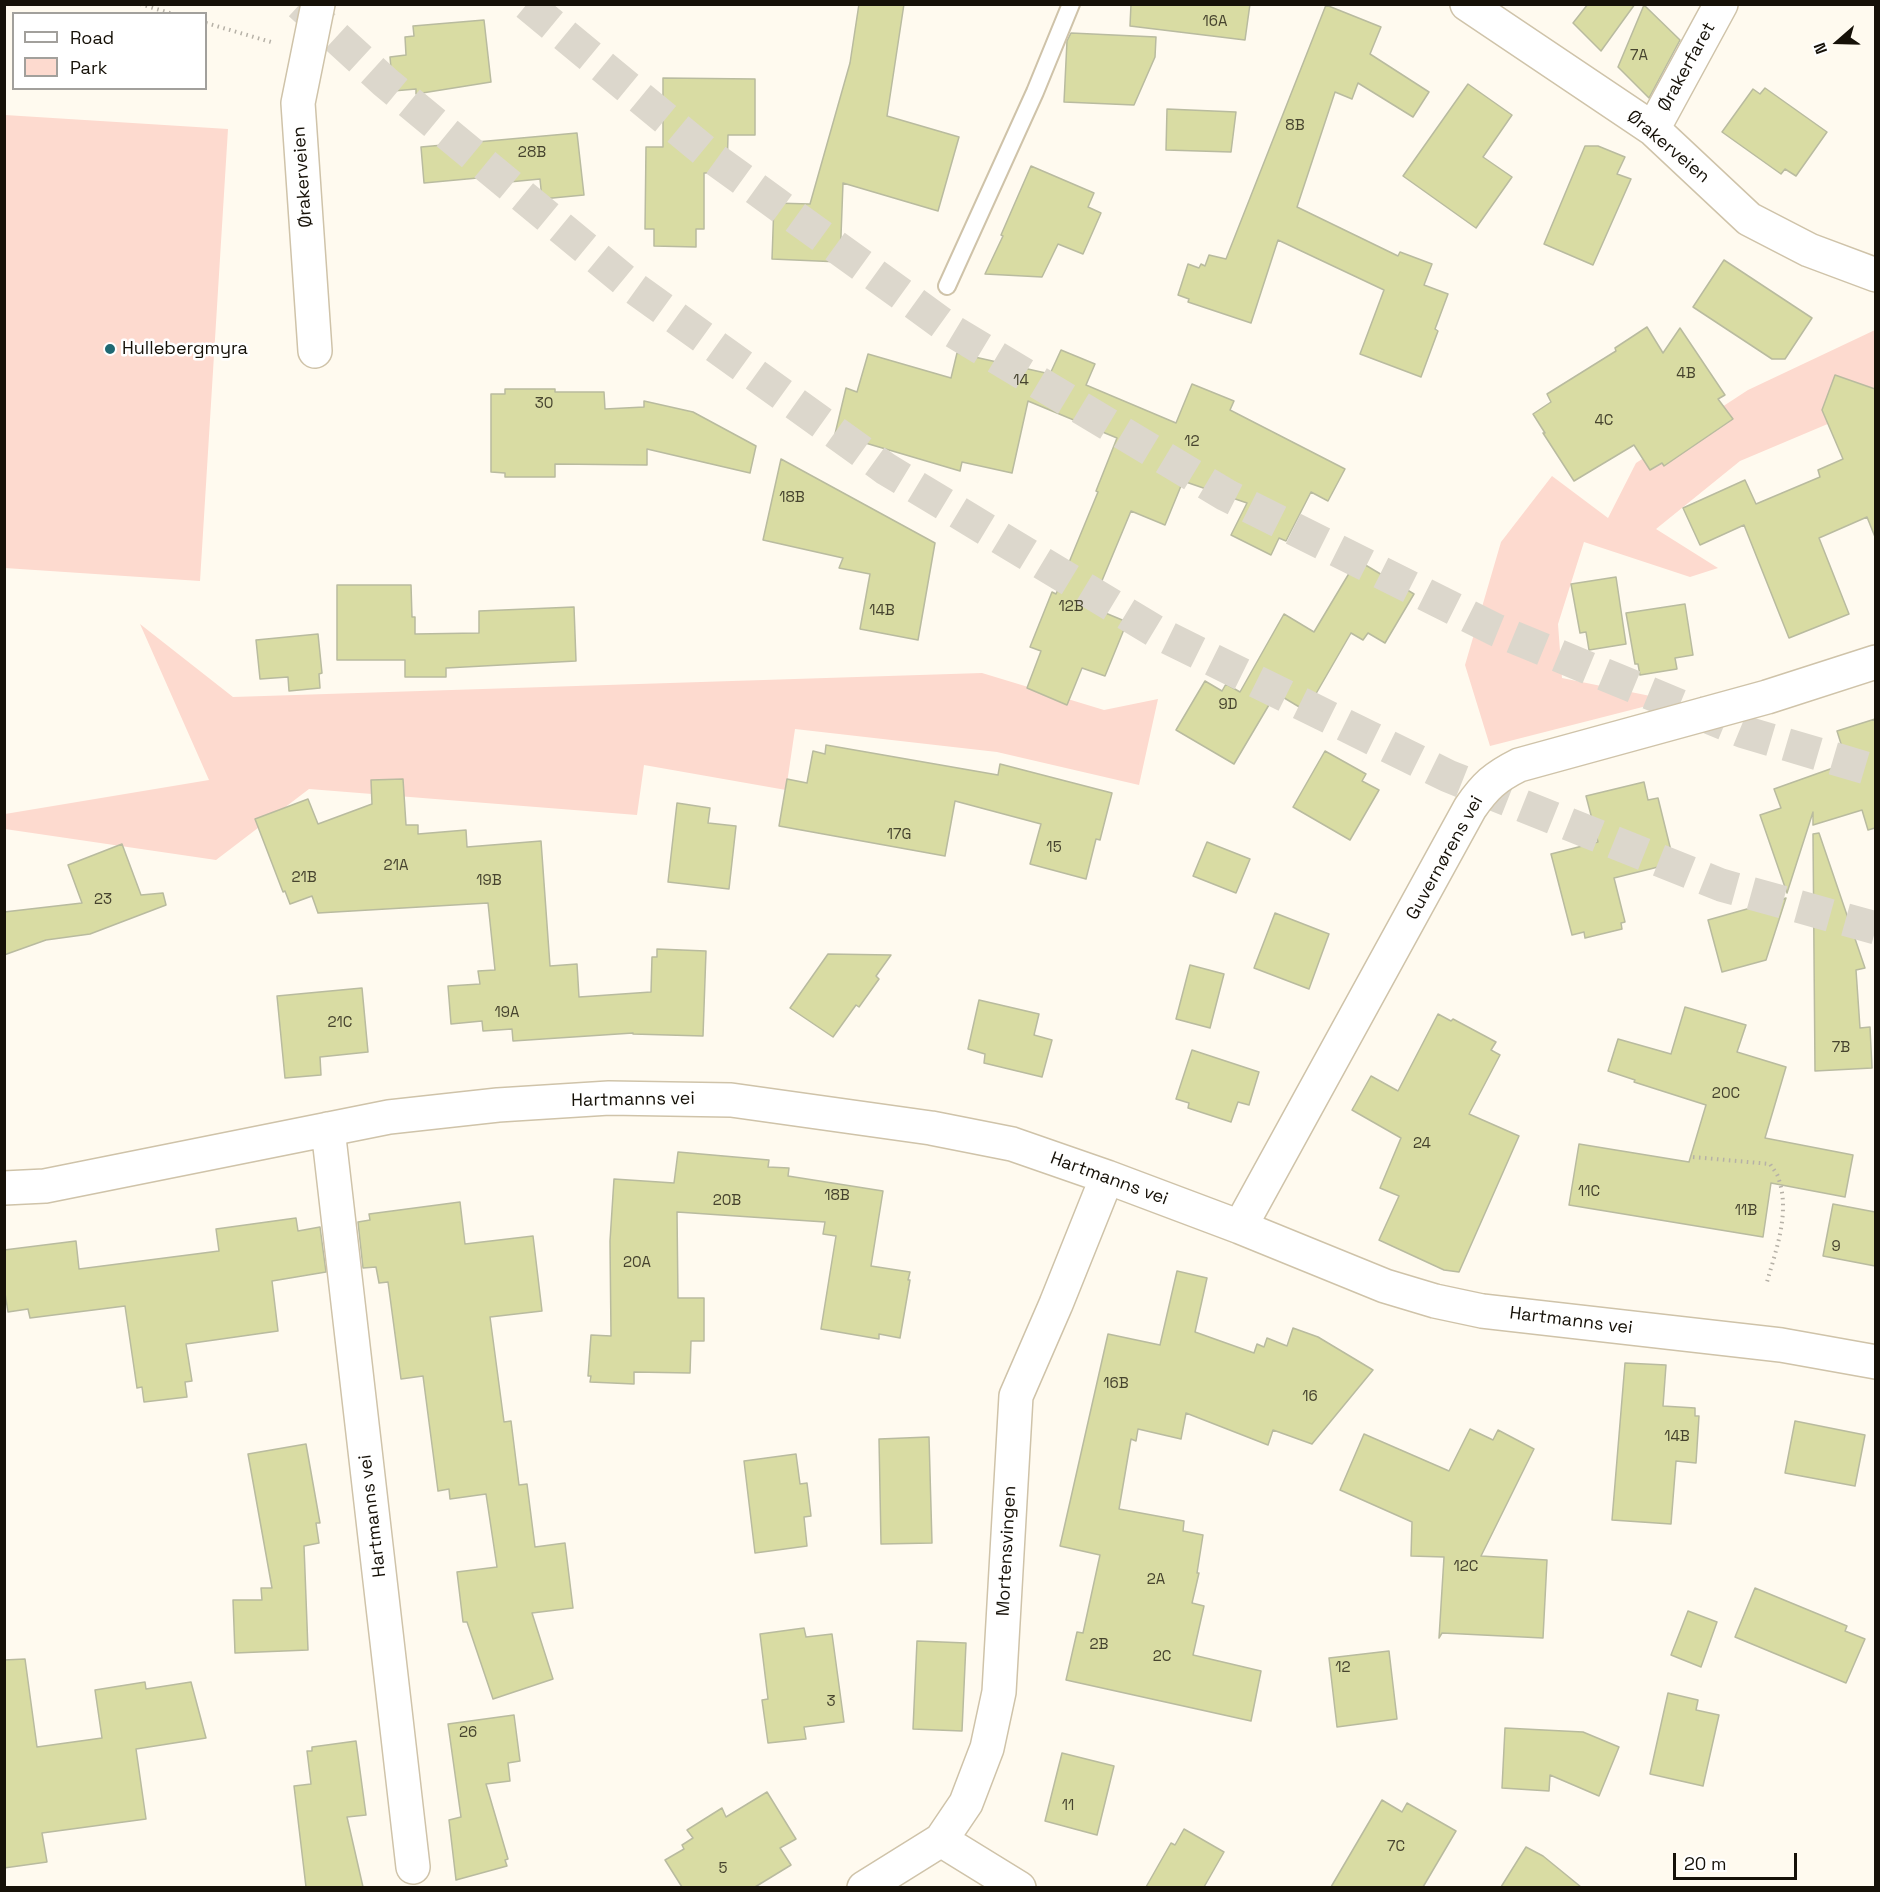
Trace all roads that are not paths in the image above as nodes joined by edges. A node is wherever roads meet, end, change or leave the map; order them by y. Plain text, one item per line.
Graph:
1 (318, 4) edge
2 (1071, 4) edge
3 (1467, 4) edge
4 (1721, 4) edge
5 (1653, 129) junction
6 (1875, 275) edge
7 (947, 286) dead end
8 (315, 351) dead end
9 (1875, 662) edge
10 (328, 1129) junction
11 (1107, 1177) junction
12 (4, 1188) edge
13 (1239, 1227) junction
14 (1875, 1362) edge
15 (941, 1840) junction
16 (413, 1867) dead end
17 (864, 1887) edge
18 (1019, 1887) edge

1 - 8 street, Ørakerveien
2 - 7 lane
3 - 5 street, Ørakerveien
4 - 5 street, Ørakerfaret
5 - 6 street, Ørakerveien
9 - 13 street, Guvernørens vei
10 - 11 street, Hartmanns vei
10 - 12 street, Hartmanns vei
10 - 16 street, Hartmanns vei
11 - 13 street, Hartmanns vei
11 - 15 street, Mortensvingen
13 - 14 street, Hartmanns vei
15 - 17 street, Mortensvingen
15 - 18 street

